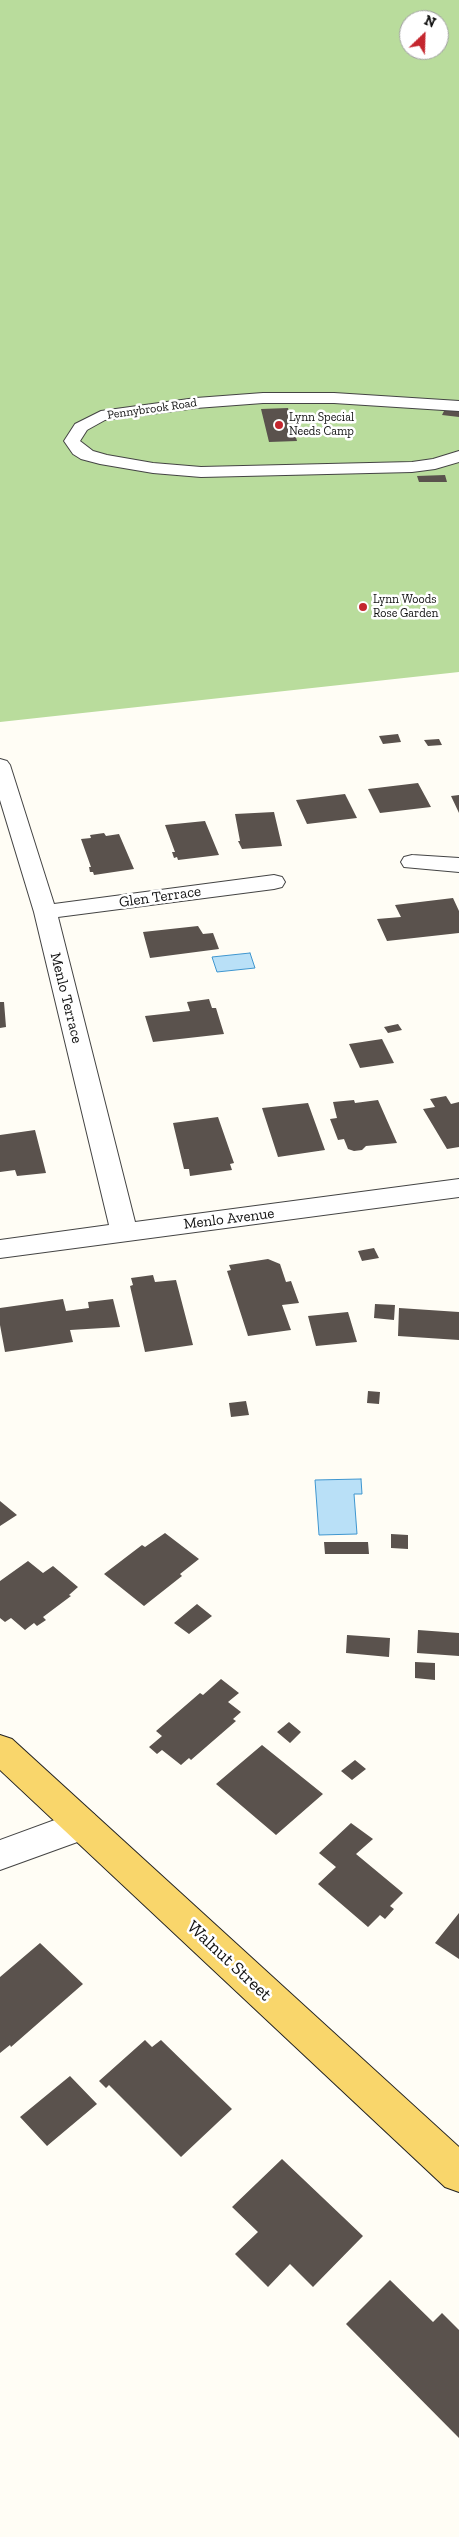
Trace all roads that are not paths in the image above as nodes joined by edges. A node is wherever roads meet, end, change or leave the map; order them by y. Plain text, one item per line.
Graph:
1 (459, 406) edge
2 (459, 456) edge
3 (0, 765) edge
4 (412, 862) dead end
5 (459, 865) edge
6 (274, 882) dead end
7 (46, 912) junction
8 (459, 1188) edge
9 (124, 1233) junction
10 (0, 1249) edge
11 (0, 1749) edge
12 (82, 1825) junction
13 (0, 1855) edge
14 (459, 2173) edge

1 - 2 street, Pennybrook Road
3 - 7 street, Menlo Terrace
4 - 5 street
6 - 7 street, Glen Terrace
7 - 9 street, Menlo Terrace
8 - 9 street, Menlo Avenue
9 - 10 street, Menlo Avenue
11 - 12 main road, Walnut Street
12 - 13 street
12 - 14 main road, Walnut Street

